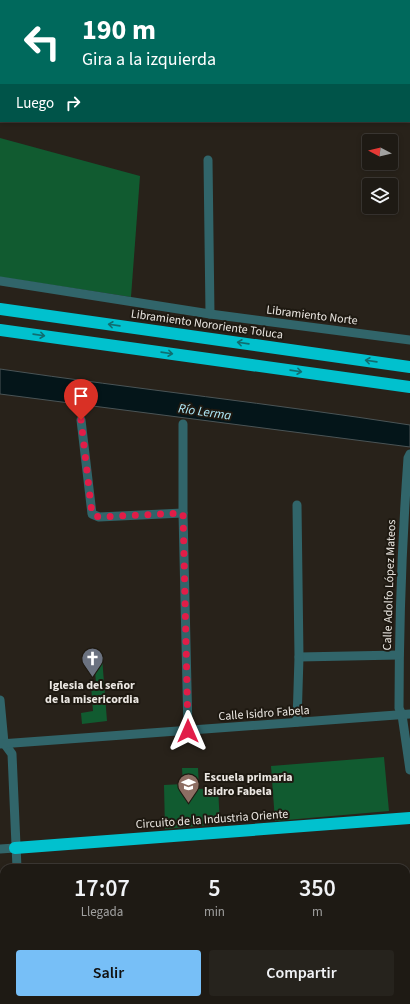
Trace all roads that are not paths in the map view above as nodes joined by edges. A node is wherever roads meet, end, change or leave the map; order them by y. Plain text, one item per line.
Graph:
1 (208, 160) dead end
2 (0, 281) edge
3 (0, 309) edge
4 (210, 314) junction
5 (0, 330) edge
6 (410, 340) edge
7 (410, 367) edge
8 (410, 387) edge
9 (81, 420) dead end
10 (183, 424) dead end
11 (409, 455) edge
12 (297, 505) dead end
13 (183, 513) junction
14 (407, 520) edge
15 (399, 655) junction
16 (299, 657) junction
17 (0, 700) edge
18 (406, 715) edge
19 (297, 722) junction
20 (188, 731) junction
21 (2, 744) edge
22 (409, 759) edge
23 (410, 770) edge
24 (410, 818) edge
25 (15, 848) junction
26 (0, 849) edge
27 (17, 864) edge

1 - 4 street
2 - 4 street, Libramiento Norte
7 -> 3 highway, Libramiento Nororiente Toluca
4 - 6 street, Libramiento Norte
5 -> 8 highway
9 - 13 street
10 - 13 street
11 - 14 street, Calle Adolfo López Mateos
12 - 16 street
13 - 20 street
14 - 15 street, Calle Adolfo López Mateos
15 - 16 street
15 - 18 street, Calle Adolfo López Mateos
16 - 19 street
17 - 21 street
18 - 19 street, Calle Isidro Fabela
18 - 22 street, Calle Adolfo López Mateos
19 - 20 street, Calle Isidro Fabela
20 - 21 street, Calle Isidro Fabela
21 - 25 street
22 - 23 street, Calle Adolfo López Mateos
24 - 25 highway, Circuito de la Industria Oriente
25 - 26 street
25 - 27 street

